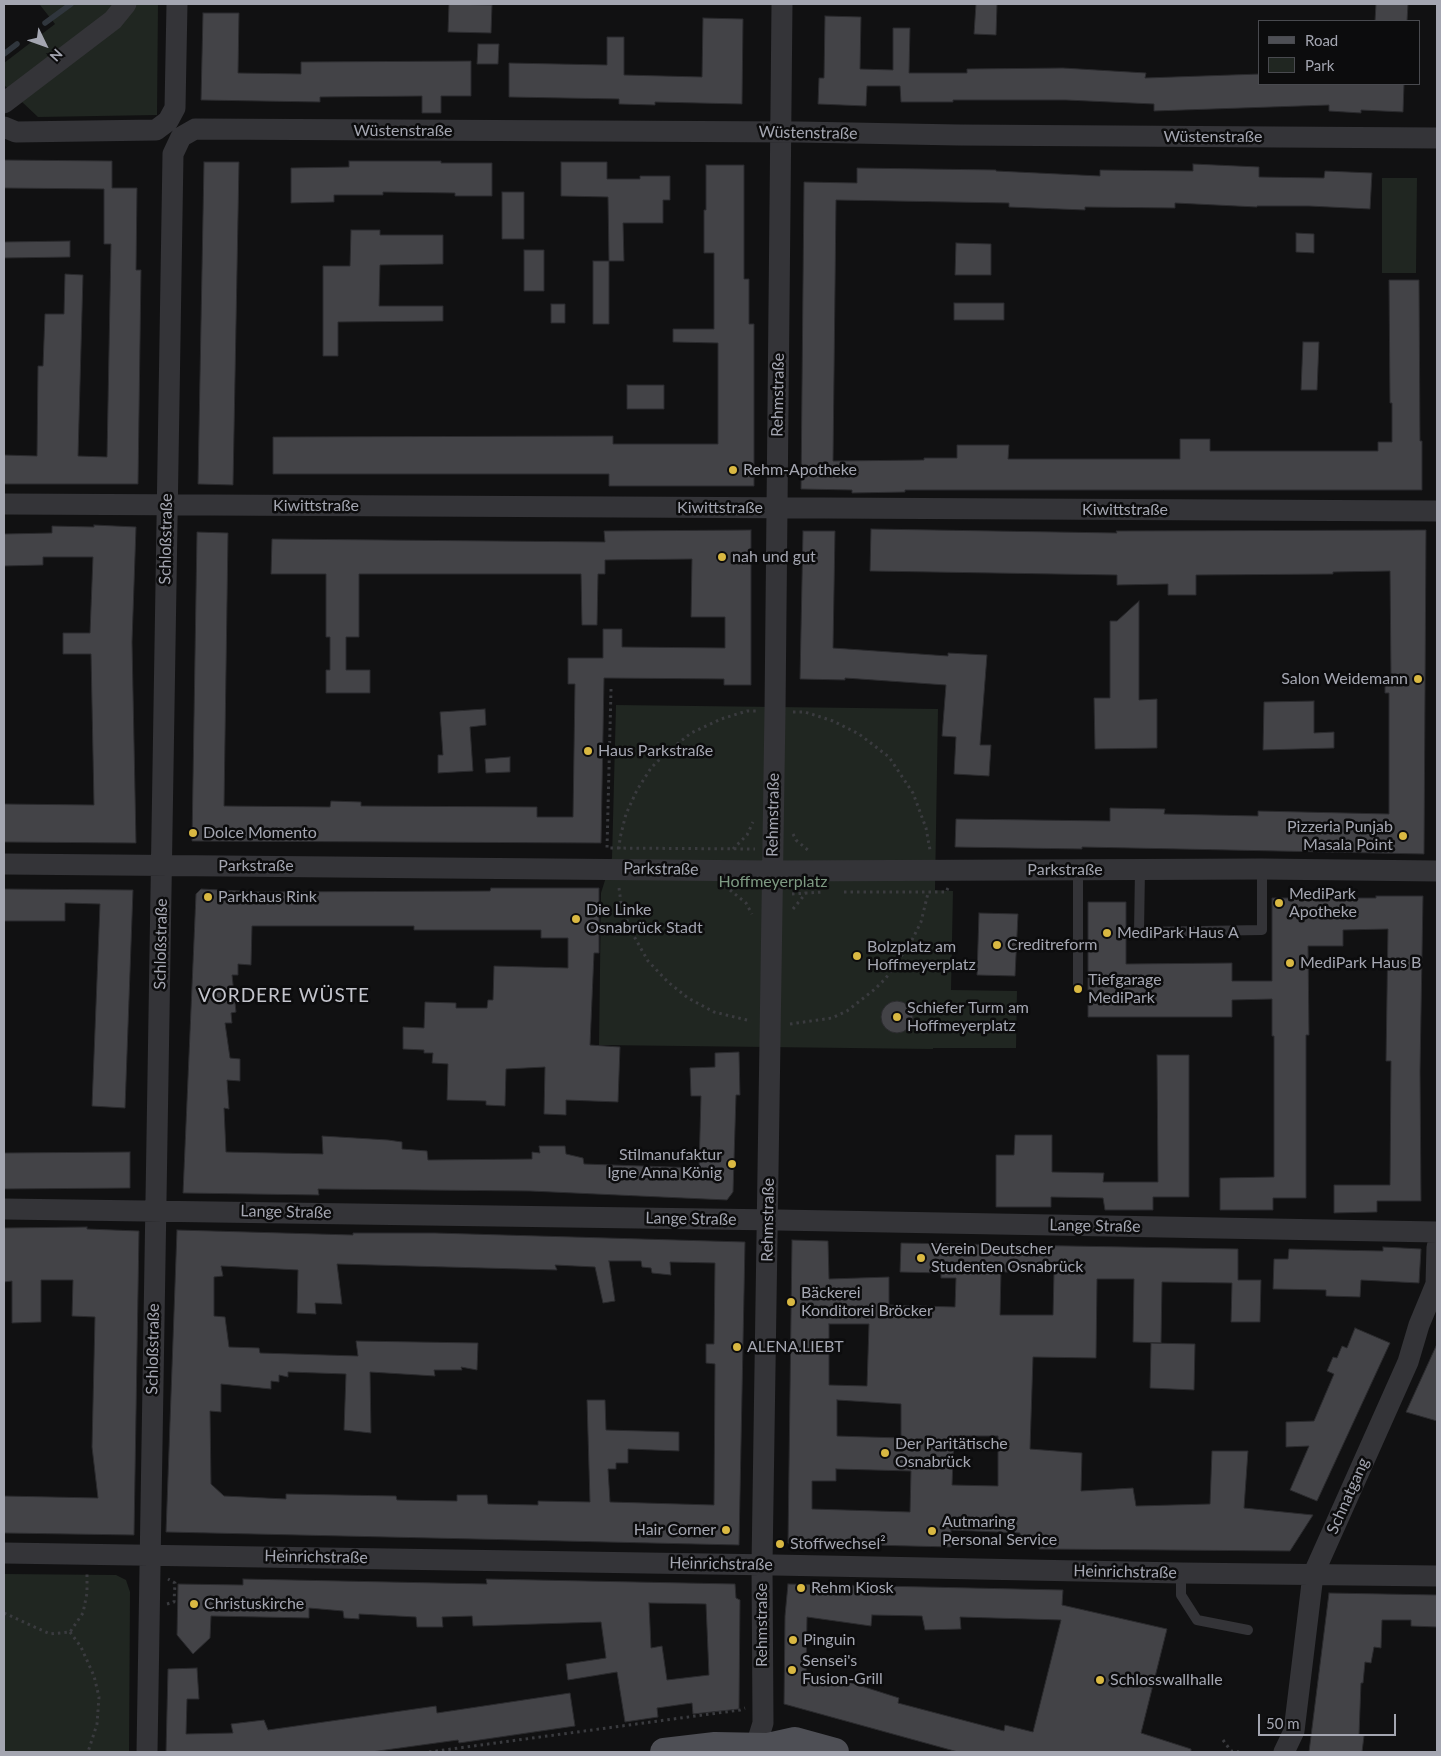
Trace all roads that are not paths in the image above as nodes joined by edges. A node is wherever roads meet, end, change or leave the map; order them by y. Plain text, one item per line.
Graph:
1 (126, 4) edge
2 (177, 4) edge
3 (782, 4) edge
4 (4, 103) edge
5 (4, 127) edge
6 (174, 129) junction
7 (781, 132) junction
8 (1437, 138) edge
9 (4, 504) edge
10 (167, 505) junction
11 (777, 508) junction
12 (1437, 512) edge
13 (4, 864) edge
14 (162, 865) junction
15 (1262, 868) junction
16 (1140, 869) junction
17 (1078, 870) junction
18 (772, 871) junction
19 (1437, 871) edge
20 (1078, 989) dead end
21 (4, 1209) edge
22 (156, 1210) junction
23 (768, 1220) junction
24 (1437, 1232) edge
25 (1437, 1247) edge
26 (1436, 1284) edge
27 (4, 1553) edge
28 (149, 1554) junction
29 (762, 1565) junction
30 (1181, 1574) junction
31 (1313, 1574) junction
32 (1437, 1576) edge
33 (1248, 1630) dead end
34 (763, 1749) edge
35 (147, 1752) edge
36 (664, 1752) edge
37 (835, 1752) edge
38 (1284, 1752) edge

1 - 4 street
2 - 6 street, Schloßstraße
3 - 7 street, Rehmstraße
5 - 6 street, Wüstenstraße
6 - 7 street, Wüstenstraße
6 - 10 street, Schloßstraße
7 - 8 street, Wüstenstraße
7 - 11 street, Rehmstraße
9 - 10 street, Kiwittstraße
10 - 11 street, Kiwittstraße
10 - 14 street, Schloßstraße
11 - 12 street, Kiwittstraße
11 - 18 street, Rehmstraße
13 - 14 street, Parkstraße
14 - 18 street, Parkstraße
14 - 22 street, Schloßstraße
15 - 16 street, Parkstraße
15 - 16 lane
15 - 19 street, Parkstraße
16 - 17 street, Parkstraße
17 - 18 street, Parkstraße
17 - 20 lane
18 - 23 street, Rehmstraße
21 - 22 street, Lange Straße
22 - 23 street, Lange Straße
22 - 28 street, Schloßstraße
23 - 24 street, Lange Straße
23 - 29 street, Rehmstraße
25 - 26 street, Schnatgang
26 - 31 street, Schnatgang
27 - 28 street, Heinrichstraße
28 - 29 street, Heinrichstraße
28 - 35 street, Schloßstraße
29 - 30 street, Heinrichstraße
29 - 34 street, Rehmstraße
30 - 31 street, Heinrichstraße
30 - 33 lane
31 - 32 street, Heinrichstraße
31 - 38 street, Schnatgang
34 - 36 main road
34 - 37 main road

